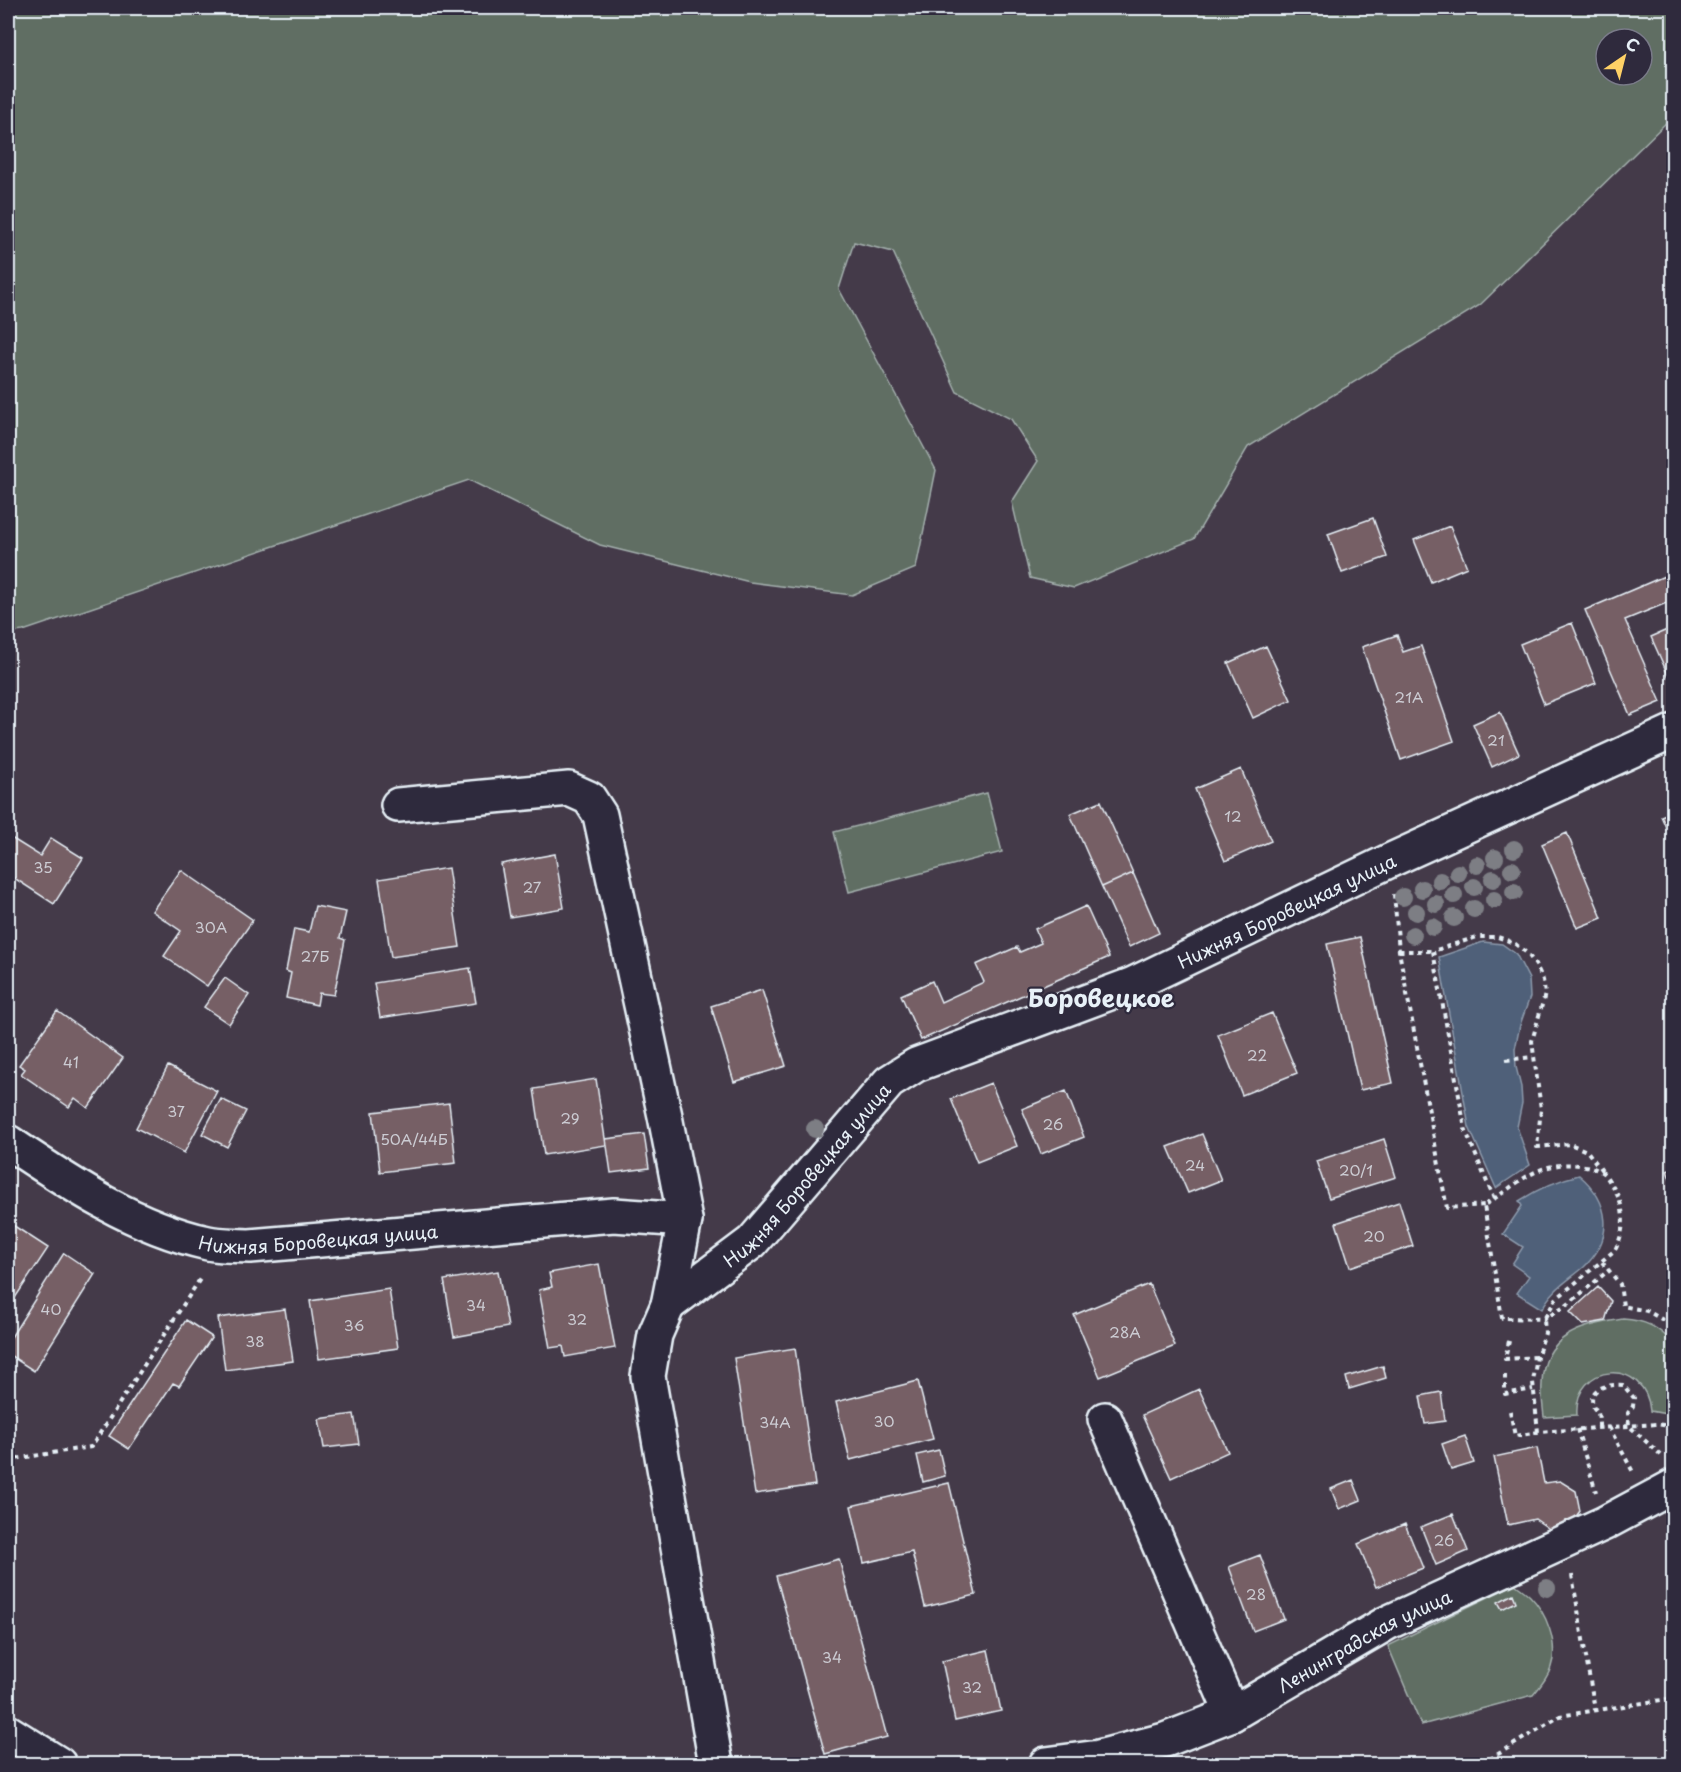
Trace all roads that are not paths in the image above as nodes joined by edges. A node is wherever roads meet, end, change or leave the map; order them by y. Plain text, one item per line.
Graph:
1 (1674, 731) edge
2 (398, 805) dead end
3 (8, 1142) edge
4 (685, 1220) junction
5 (668, 1305) junction
6 (1105, 1419) dead end
7 (1662, 1482) edge
8 (1232, 1714) junction
9 (8, 1732) edge
10 (59, 1764) edge
11 (716, 1764) edge
12 (1046, 1764) edge

1 - 5 street, Нижняя Боровецкая улица
2 - 4 street
3 - 4 street, Нижняя Боровецкая улица
4 - 5 street
5 - 11 street
6 - 8 street
7 - 8 street, Ленинградская улица
8 - 12 street, Ленинградская улица
9 - 10 street

